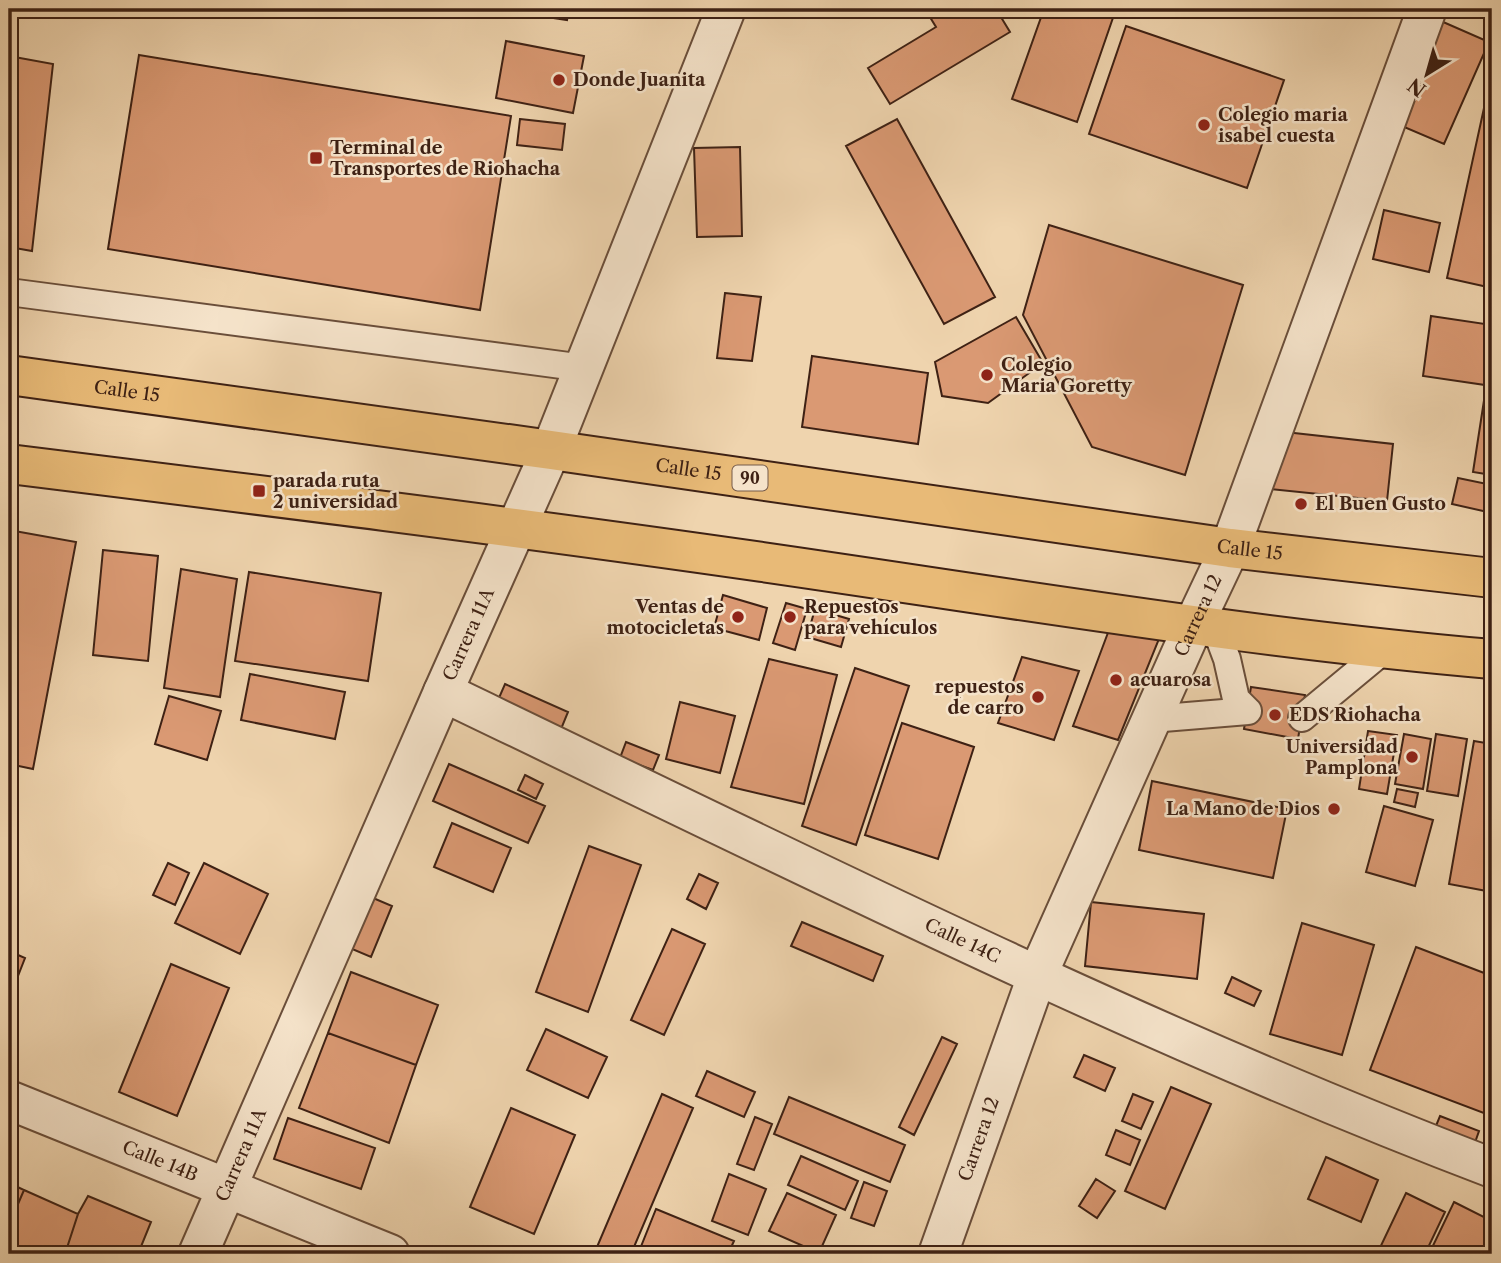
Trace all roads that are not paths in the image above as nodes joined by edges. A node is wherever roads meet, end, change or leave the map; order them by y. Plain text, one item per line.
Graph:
1 (726, 9) edge
2 (1427, 9) edge
3 (9, 292) edge
4 (584, 368) junction
5 (9, 375) edge
6 (551, 450) junction
7 (9, 464) edge
8 (518, 527) junction
9 (1230, 548) junction
10 (1492, 578) edge
11 (1204, 626) junction
12 (1384, 650) junction
13 (1492, 659) edge
14 (443, 692) junction
15 (1302, 718) dead end
16 (1152, 719) junction
17 (1037, 976) junction
18 (9, 1100) edge
19 (1492, 1168) edge
20 (227, 1187) junction
21 (198, 1254) edge
22 (390, 1254) edge
23 (938, 1254) edge

1 - 4 street, Carrera 11A
2 - 9 street, Carrera 12
3 - 4 lane
4 - 6 street, Carrera 11A
5 - 6 highway, Calle 15 / 90
6 - 8 street, Carrera 11A
6 - 9 highway, Calle 15 / 90
7 - 8 highway
8 - 11 highway
8 - 14 street, Carrera 11A
9 - 10 highway, Calle 15 / 90
9 - 11 street, Carrera 12
11 - 12 highway
11 - 16 street, Carrera 12
11 - 16 lane
12 - 13 highway
12 - 15 lane
14 - 17 street, Calle 14C
14 - 20 street, Carrera 11A
16 - 17 street, Carrera 12
17 - 19 street, Calle 14C
17 - 23 street, Carrera 12
18 - 20 street, Calle 14B
20 - 21 street, Carrera 11A
20 - 22 street, Calle 14B

